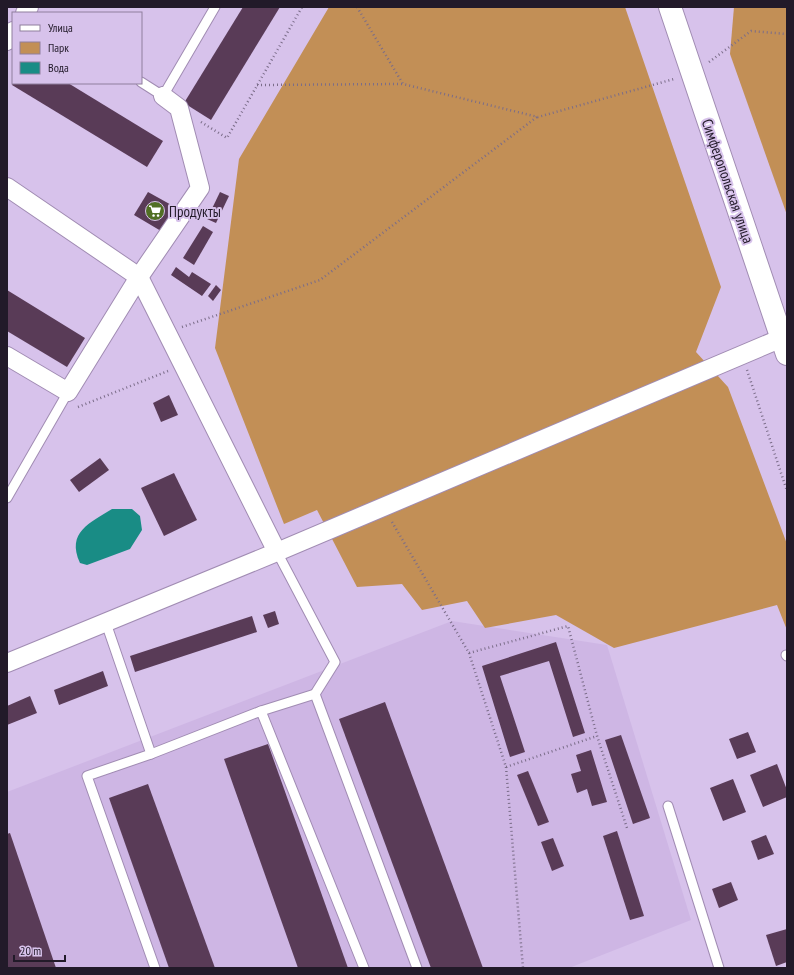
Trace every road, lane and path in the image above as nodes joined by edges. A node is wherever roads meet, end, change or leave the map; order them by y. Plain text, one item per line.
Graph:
1 (215, 7) edge
2 (302, 7) edge
3 (357, 7) edge
4 (670, 7) edge
5 (787, 34) edge
6 (692, 74) junction
7 (142, 83) edge
8 (403, 84) junction
9 (257, 86) junction
10 (163, 96) junction
11 (179, 108) junction
12 (538, 117) junction
13 (7, 187) edge
14 (139, 277) junction
15 (167, 332) junction
16 (784, 346) edge
17 (742, 354) junction
18 (7, 356) edge
19 (183, 365) junction
20 (68, 392) junction
21 (53, 418) junction
22 (787, 490) edge
23 (7, 498) edge
24 (383, 506) junction
25 (277, 552) junction
26 (106, 623) junction
27 (469, 653) junction
28 (7, 663) edge
29 (315, 694) junction
30 (261, 711) junction
31 (597, 736) junction
32 (151, 754) junction
33 (506, 767) junction
34 (668, 806) dead end
35 (627, 828) dead end
36 (154, 968) edge
37 (364, 968) edge
38 (417, 968) edge
39 (523, 968) edge
40 (719, 968) edge

1 - 10 lane
2 - 9 path
3 - 8 path
4 - 6 main road, Симферопольская улица
5 - 6 path
6 - 12 path
6 - 16 main road, Симферопольская улица
7 - 10 lane
8 - 9 path
8 - 12 path
9 - 11 path
10 - 11 street
11 - 14 street
12 - 15 path
13 - 14 street
14 - 15 street
14 - 20 street
15 - 19 street
16 - 17 street
17 - 22 path
17 - 24 street
18 - 20 street
19 - 21 path
19 - 25 street
20 - 21 lane
21 - 23 lane
24 - 25 street
24 - 27 path
25 - 26 street
25 - 29 lane
26 - 28 street
26 - 32 lane
27 - 31 path
27 - 33 path
29 - 30 lane
29 - 38 lane
30 - 32 lane
30 - 37 lane
31 - 33 path
31 - 35 path
32 - 36 lane
33 - 39 path
34 - 40 lane

